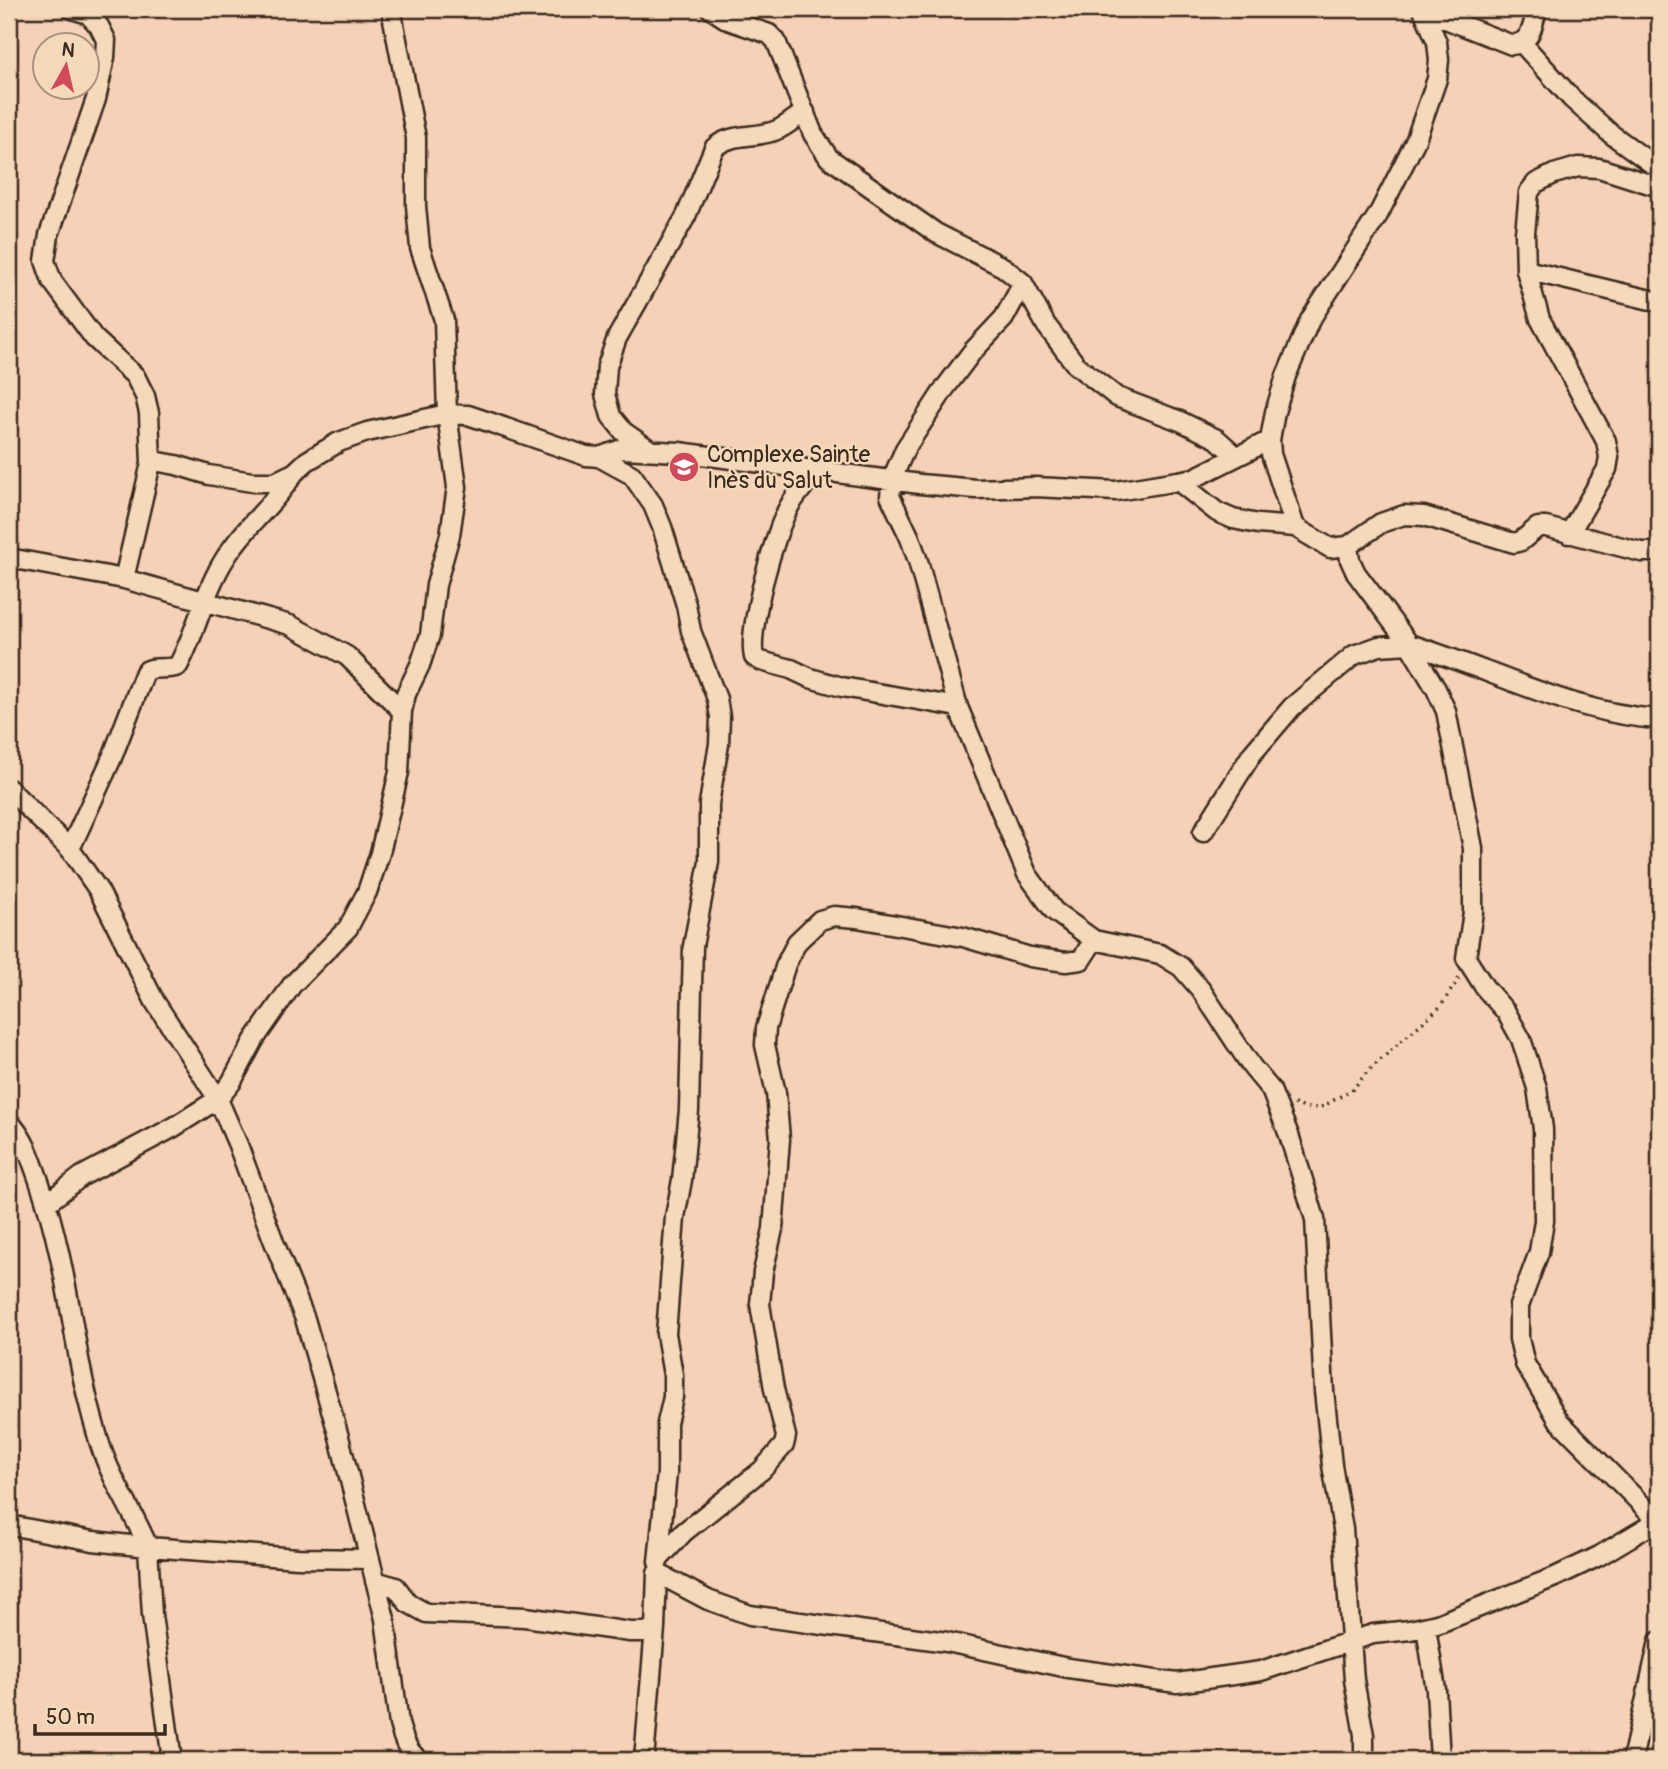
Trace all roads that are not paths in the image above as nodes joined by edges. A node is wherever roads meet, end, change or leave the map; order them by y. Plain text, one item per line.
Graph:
1 (72, 9) edge
2 (391, 9) edge
3 (710, 9) edge
4 (1537, 9) edge
5 (1522, 43) junction
6 (805, 112) junction
7 (1659, 169) edge
8 (1659, 187) edge
9 (1526, 270) junction
10 (1023, 283) junction
11 (1659, 302) edge
12 (447, 414) junction
13 (1270, 440) junction
14 (650, 450) junction
15 (1237, 456) junction
16 (599, 457) junction
17 (151, 463) junction
18 (817, 470) junction
19 (294, 473) junction
20 (891, 479) junction
21 (1178, 481) junction
22 (1295, 527) junction
23 (1569, 534) junction
24 (1348, 546) junction
25 (1659, 552) edge
26 (9, 558) edge
27 (124, 579) junction
28 (204, 601) junction
29 (1409, 644) junction
30 (958, 707) junction
31 (402, 711) junction
32 (1659, 719) edge
33 (9, 789) edge
34 (1203, 832) dead end
35 (70, 849) junction
36 (1094, 940) junction
37 (218, 1099) junction
38 (10, 1126) edge
39 (47, 1203) junction
40 (1659, 1520) edge
41 (9, 1525) edge
42 (148, 1547) junction
43 (370, 1559) junction
44 (658, 1567) junction
45 (375, 1581) junction
46 (1426, 1627) junction
47 (655, 1628) junction
48 (1351, 1641) junction
49 (1659, 1641) edge
50 (172, 1760) edge
51 (419, 1760) edge
52 (644, 1760) edge
53 (1364, 1760) edge
54 (1440, 1760) edge
55 (1632, 1760) edge

1 - 17 street
2 - 12 street
3 - 6 street
4 - 5 street
5 - 7 street
5 - 13 street
6 - 10 street
6 - 14 street
8 - 9 street
9 - 11 street
9 - 23 street
10 - 15 street
10 - 20 street
12 - 16 street
12 - 19 street
12 - 31 street
13 - 15 street
13 - 22 street
14 - 16 street
14 - 18 street
15 - 21 street
16 - 44 street
17 - 19 street
17 - 27 street
18 - 20 street
18 - 30 street
19 - 28 street
20 - 21 street
20 - 30 street
21 - 22 street
22 - 24 street
23 - 24 street
23 - 25 street
24 - 29 street
26 - 27 street
27 - 28 street
28 - 31 street
28 - 35 street
29 - 32 street
29 - 34 street
29 - 40 street
30 - 36 street
31 - 37 street
33 - 35 street
35 - 37 street
36 - 44 street
36 - 48 street
37 - 39 street
37 - 43 street
38 - 39 street
39 - 42 street
40 - 46 street
41 - 42 street
42 - 43 street
42 - 50 street
43 - 45 street
44 - 47 street
44 - 48 street
45 - 47 street
45 - 51 street
46 - 48 street
46 - 54 street
47 - 52 street
48 - 53 street
49 - 55 street

